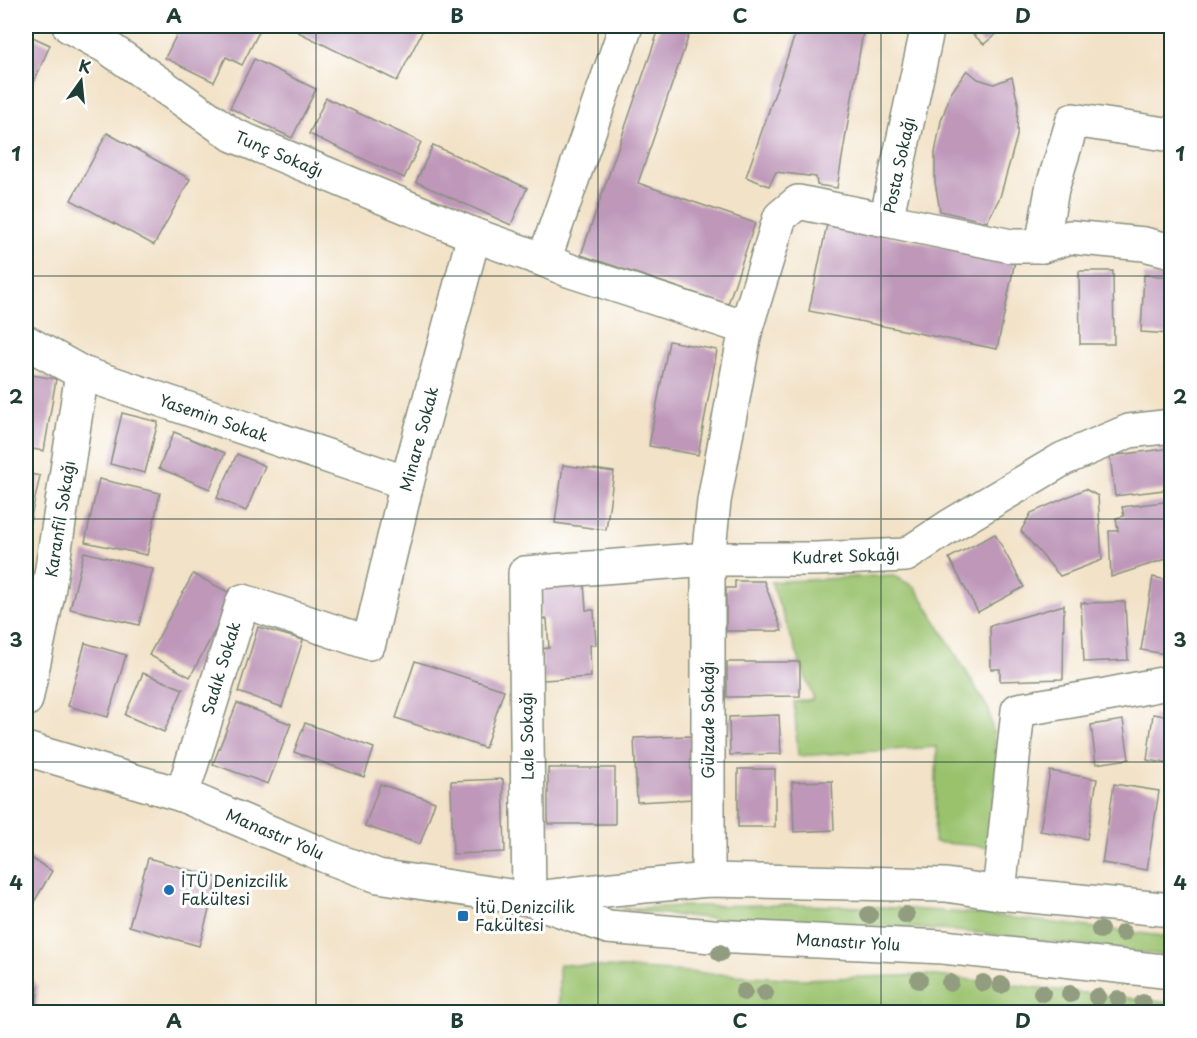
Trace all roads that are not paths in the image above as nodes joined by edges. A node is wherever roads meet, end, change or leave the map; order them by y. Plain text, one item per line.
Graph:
1 (69, 26) edge
2 (626, 26) edge
3 (928, 26) edge
4 (112, 36) edge
5 (1172, 135) edge
6 (886, 220) junction
7 (474, 235) junction
8 (1042, 246) junction
9 (1172, 250) edge
10 (544, 260) junction
11 (746, 328) junction
12 (26, 342) edge
13 (82, 373) junction
14 (1172, 426) edge
15 (407, 483) junction
16 (708, 559) junction
17 (525, 573) joint
18 (369, 643) joint
19 (1172, 682) edge
20 (26, 700) edge
21 (26, 749) edge
22 (182, 795) junction
23 (708, 880) junction
24 (999, 893) junction
25 (529, 900) junction
26 (1172, 910) edge
27 (1172, 972) edge

1 - 4 street, Tunç Sokağı
2 - 10 street
3 - 6 street, Posta Sokağı
4 - 7 street, Tunç Sokağı
5 - 8 street
6 - 8 street, Posta Sokağı
6 - 11 street, Gülzade Sokağı
7 - 10 street, Tunç Sokağı
7 - 15 street, Minare Sokak
8 - 9 street, Posta Sokağı
10 - 11 street, Tunç Sokağı
11 - 16 street, Gülzade Sokağı
12 - 13 street, Yasemin Sokak
13 - 15 street, Yasemin Sokak
13 - 20 street, Karanfil Sokağı
14 - 16 street, Kudret Sokağı
15 - 18 street, Minare Sokak
16 - 17 street, Kudret Sokağı
16 - 23 street, Gülzade Sokağı
17 - 25 street, Lale Sokağı
18 - 22 street, Sadık Sokak
19 - 24 street
21 - 22 street, Manastır Yolu
22 - 25 street, Manastır Yolu
23 - 24 street, Manastır Yolu
23 - 25 street, Manastır Yolu
24 - 26 street, Manastır Yolu
25 - 27 street, Manastır Yolu

